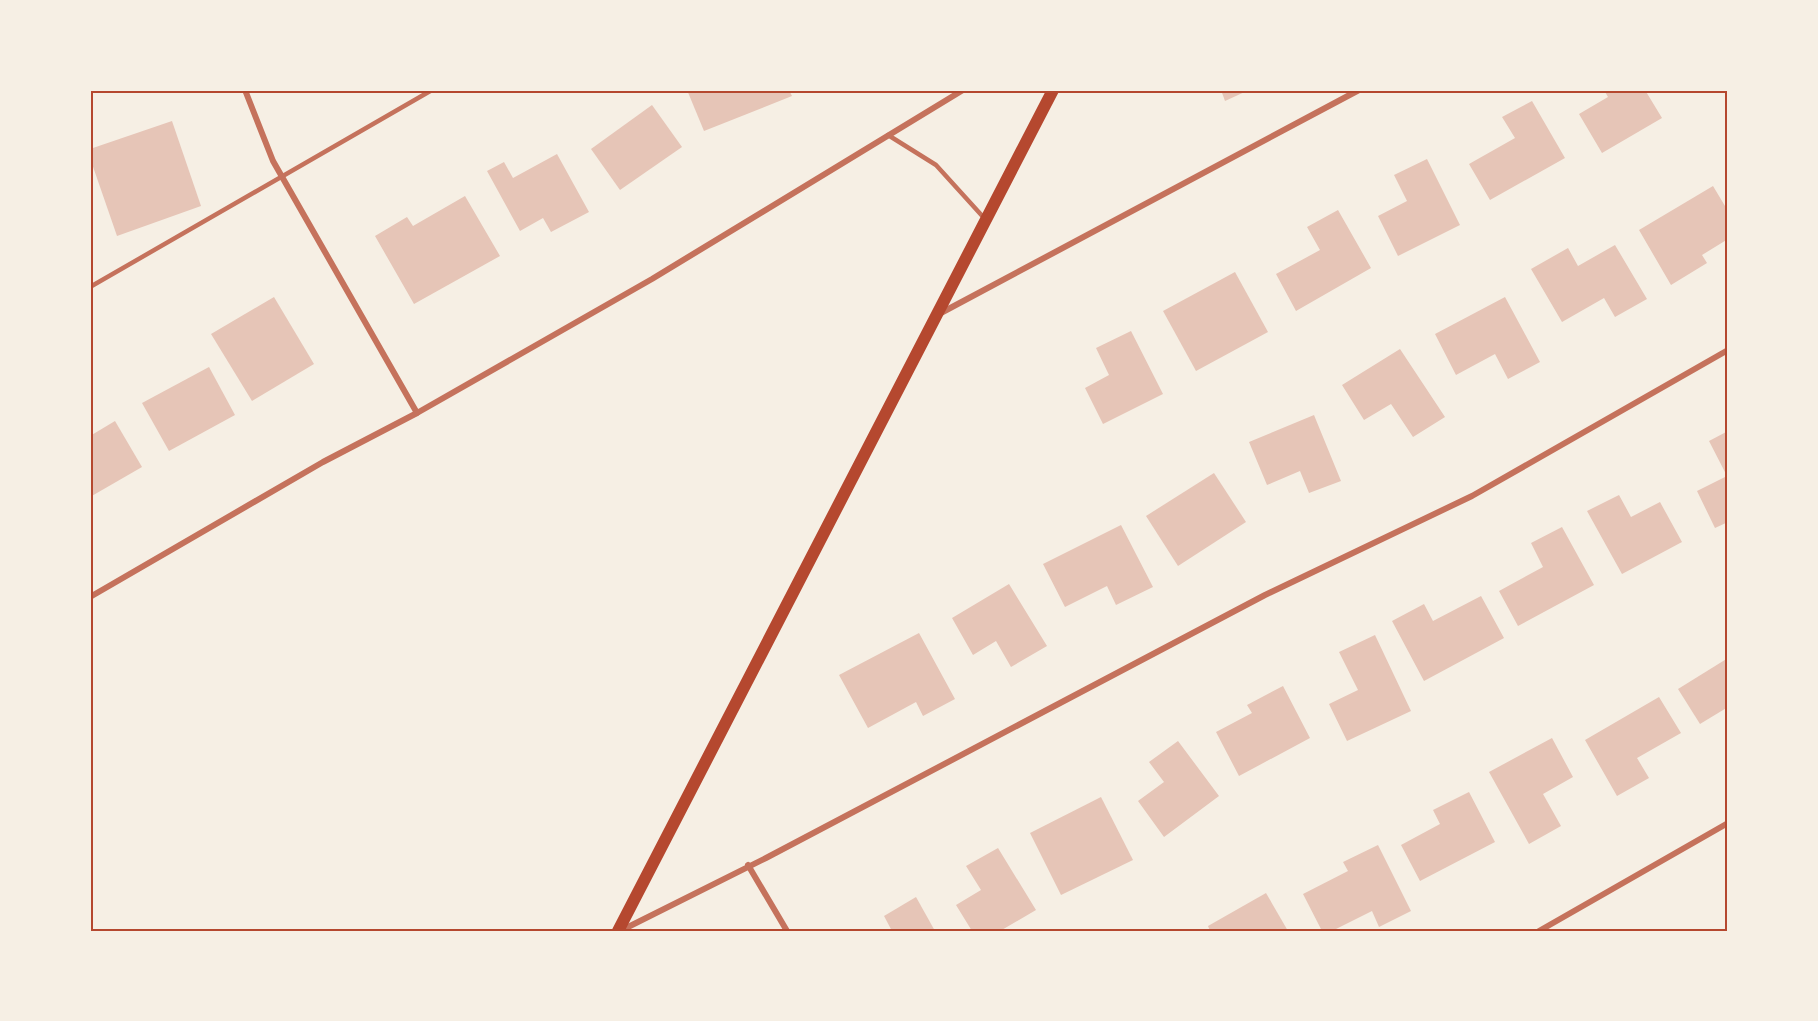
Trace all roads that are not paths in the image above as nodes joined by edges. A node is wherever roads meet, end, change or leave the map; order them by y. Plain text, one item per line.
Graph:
1 (244, 90) edge
2 (432, 90) edge
3 (963, 90) edge
4 (1053, 90) edge
5 (1359, 90) edge
6 (888, 135) junction
7 (283, 177) junction
8 (986, 220) junction
9 (90, 287) edge
10 (937, 315) junction
11 (1728, 350) edge
12 (417, 413) junction
13 (90, 597) edge
14 (1728, 823) edge
15 (748, 865) junction
16 (619, 931) edge
17 (786, 931) edge
18 (1539, 931) edge

1 - 7 street
2 - 7 lane
3 - 6 street
4 - 8 main road
5 - 10 street
6 - 8 lane
6 - 12 street
7 - 9 lane
7 - 12 street
8 - 10 main road
10 - 16 main road
11 - 15 street
12 - 13 street
14 - 18 street
15 - 16 street
15 - 17 street

